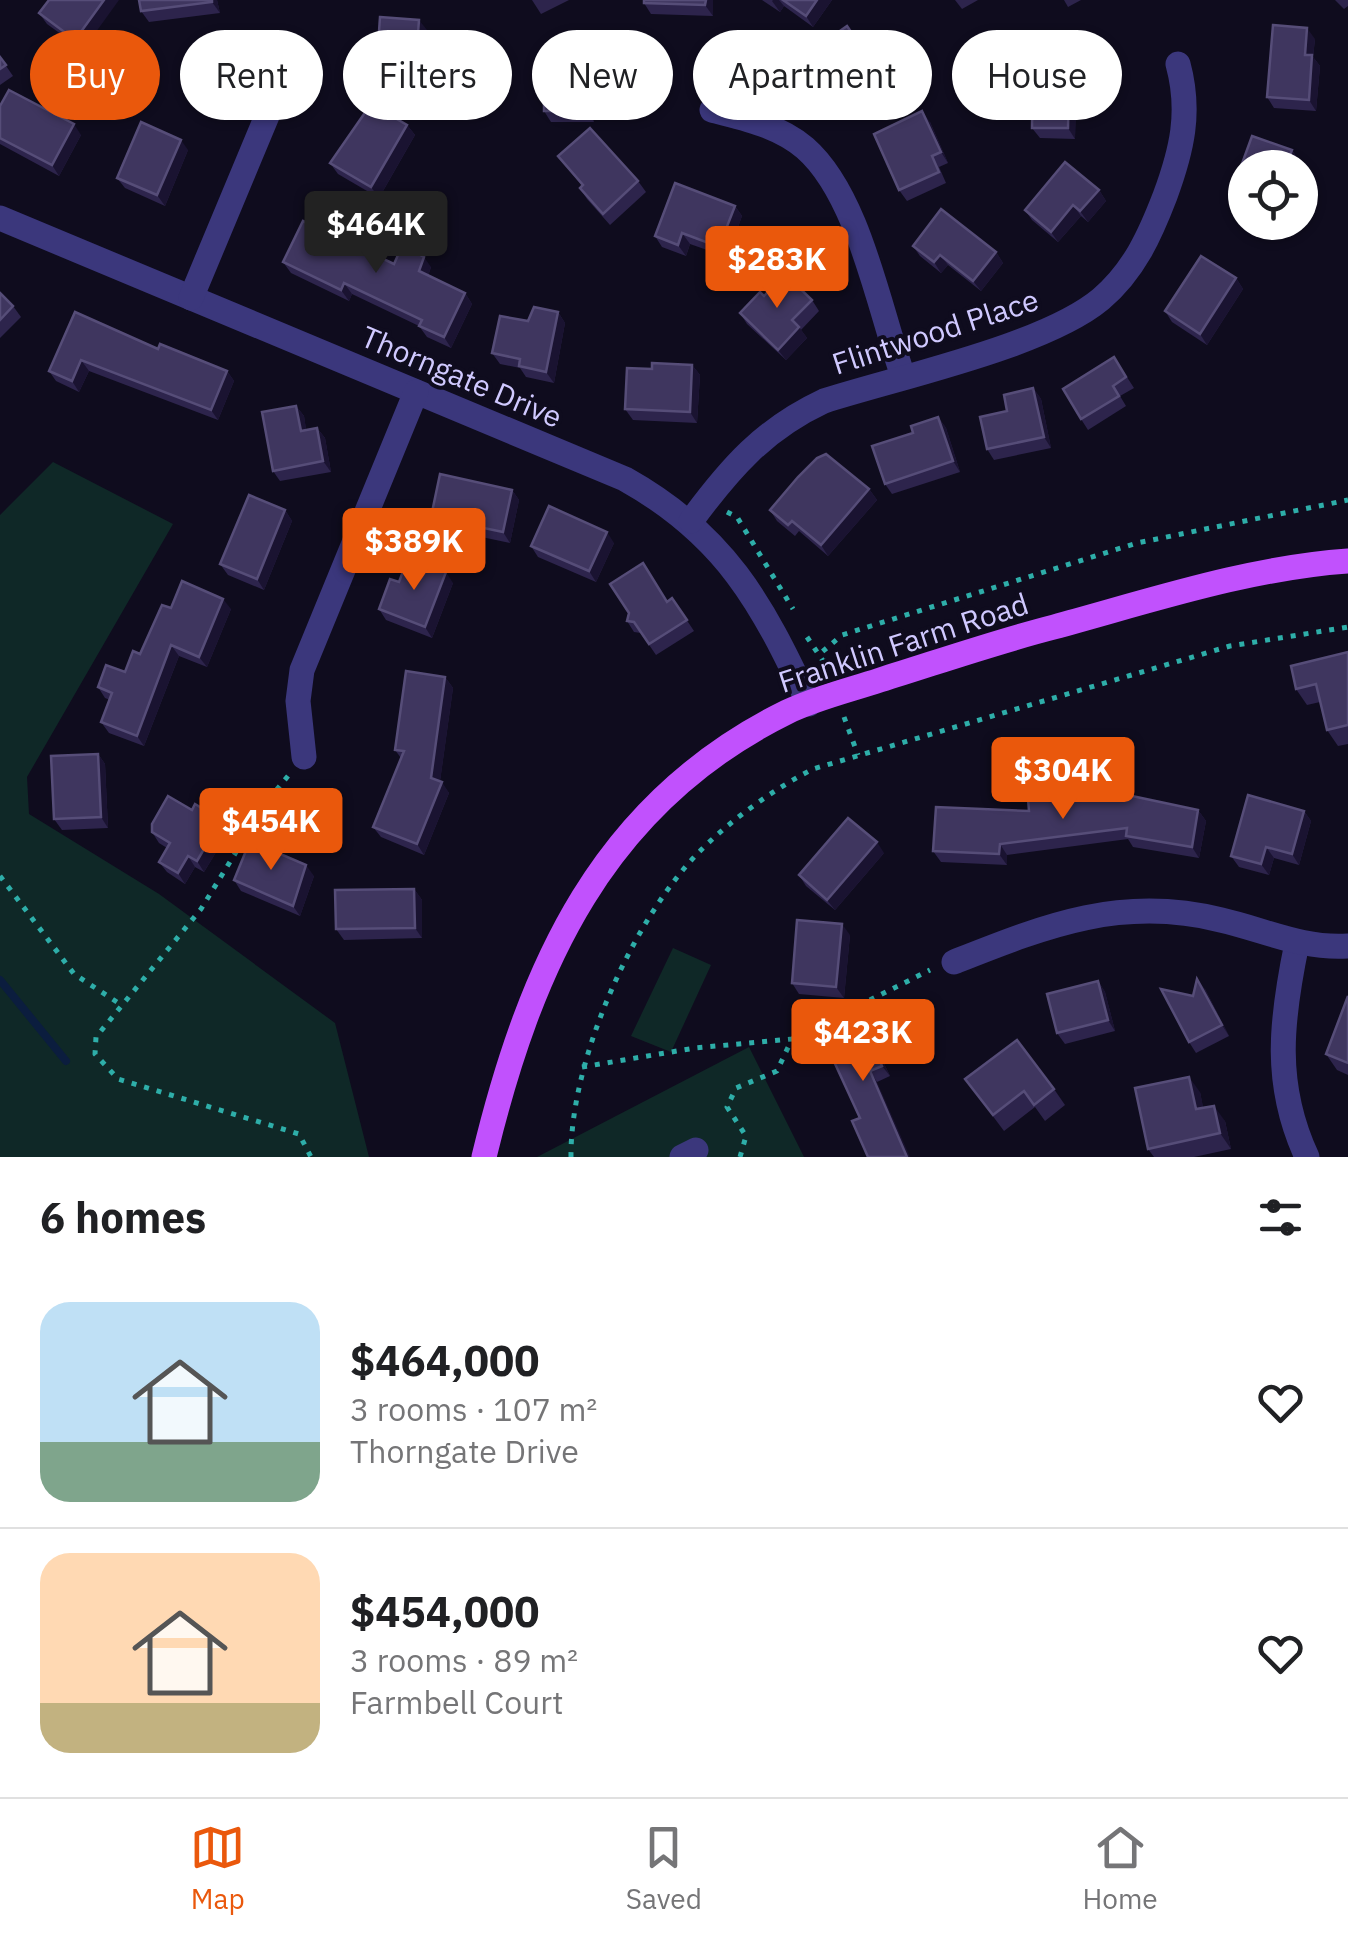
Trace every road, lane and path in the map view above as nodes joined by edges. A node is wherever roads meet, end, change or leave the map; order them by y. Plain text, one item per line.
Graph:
1 (1178, 64) dead end
2 (266, 120) edge
3 (741, 120) edge
4 (0, 218) edge
5 (191, 298) junction
6 (903, 376) junction
7 (416, 392) junction
8 (1348, 500) edge
9 (691, 522) junction
10 (1348, 561) edge
11 (1348, 627) edge
12 (824, 664) dead end
13 (809, 704) junction
14 (843, 714) dead end
15 (858, 755) junction
16 (304, 757) joint
17 (0, 876) edge
18 (1297, 943) junction
19 (1348, 946) edge
20 (954, 962) joint
21 (122, 1006) junction
22 (792, 1039) junction
23 (582, 1067) junction
24 (311, 1157) edge
25 (484, 1157) edge
26 (572, 1157) edge
27 (740, 1157) edge
28 (1307, 1157) edge

1 - 6 street, Flintwood Place
2 - 5 street
3 - 6 street
4 - 5 street, Thorngate Drive
5 - 7 street, Thorngate Drive
6 - 9 street, Flintwood Place
7 - 9 street, Thorngate Drive
7 - 16 street
8 - 12 path
9 - 13 street, Thorngate Drive
10 - 13 main road, Franklin Farm Road
11 - 15 path
13 - 25 main road, Franklin Farm Road
14 - 15 path
15 - 23 path
16 - 21 path
17 - 21 path
18 - 19 street
18 - 20 street
18 - 28 street
20 - 22 path
21 - 24 path
22 - 23 path
22 - 27 path
23 - 26 path

